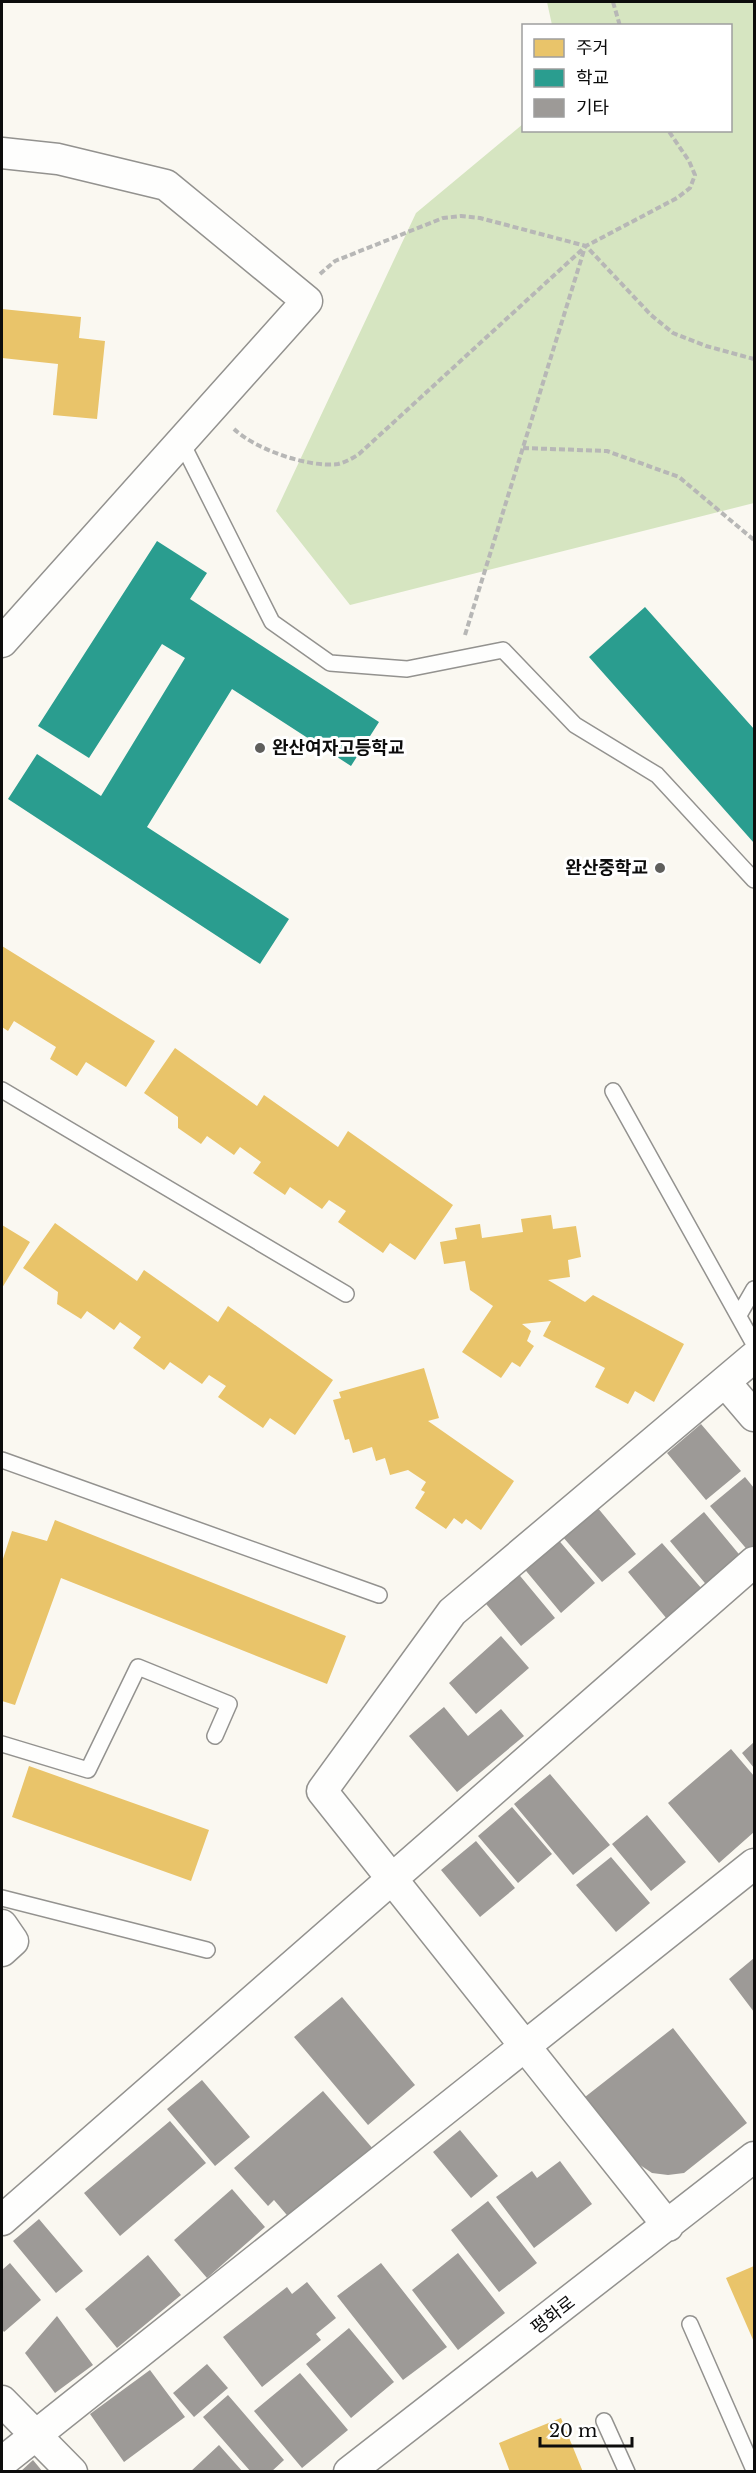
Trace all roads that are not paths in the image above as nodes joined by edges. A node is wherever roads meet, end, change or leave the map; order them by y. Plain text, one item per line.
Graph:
1 (2, 153) edge
2 (181, 441) junction
3 (2, 642) edge
4 (754, 880) edge
5 (2, 1090) edge
6 (613, 1091) dead end
7 (754, 1289) edge
8 (346, 1294) dead end
9 (739, 1315) junction
10 (754, 1344) edge
11 (754, 1357) edge
12 (725, 1382) junction
13 (754, 1416) edge
14 (2, 1460) edge
15 (754, 1562) edge
16 (380, 1595) dead end
17 (215, 1736) dead end
18 (2, 1744) edge
19 (754, 1864) edge
20 (391, 1878) junction
21 (2, 1898) edge
22 (2, 1925) edge
23 (207, 1950) dead end
24 (2, 1951) edge
25 (526, 2047) junction
26 (754, 2157) edge
27 (2, 2220) edge
28 (668, 2226) junction
29 (690, 2324) dead end
30 (2, 2401) edge
31 (604, 2421) dead end
32 (34, 2436) junction
33 (2, 2462) edge
34 (754, 2470) edge
35 (72, 2472) edge
36 (350, 2472) edge
37 (627, 2472) edge

1 - 2 street
2 - 3 street
2 - 4 lane
5 - 8 lane
6 - 9 lane
7 - 9 lane
9 - 10 lane
11 - 12 street
12 - 13 street
12 - 20 street
14 - 16 lane
15 - 20 street
17 - 18 lane
19 - 25 street
20 - 25 street
20 - 27 street
21 - 23 lane
22 - 24 street
25 - 28 street
25 - 32 street
26 - 28 street, 평화로
28 - 36 street, 평화로
29 - 34 lane
30 - 32 street
31 - 37 lane
32 - 33 street
32 - 35 street

